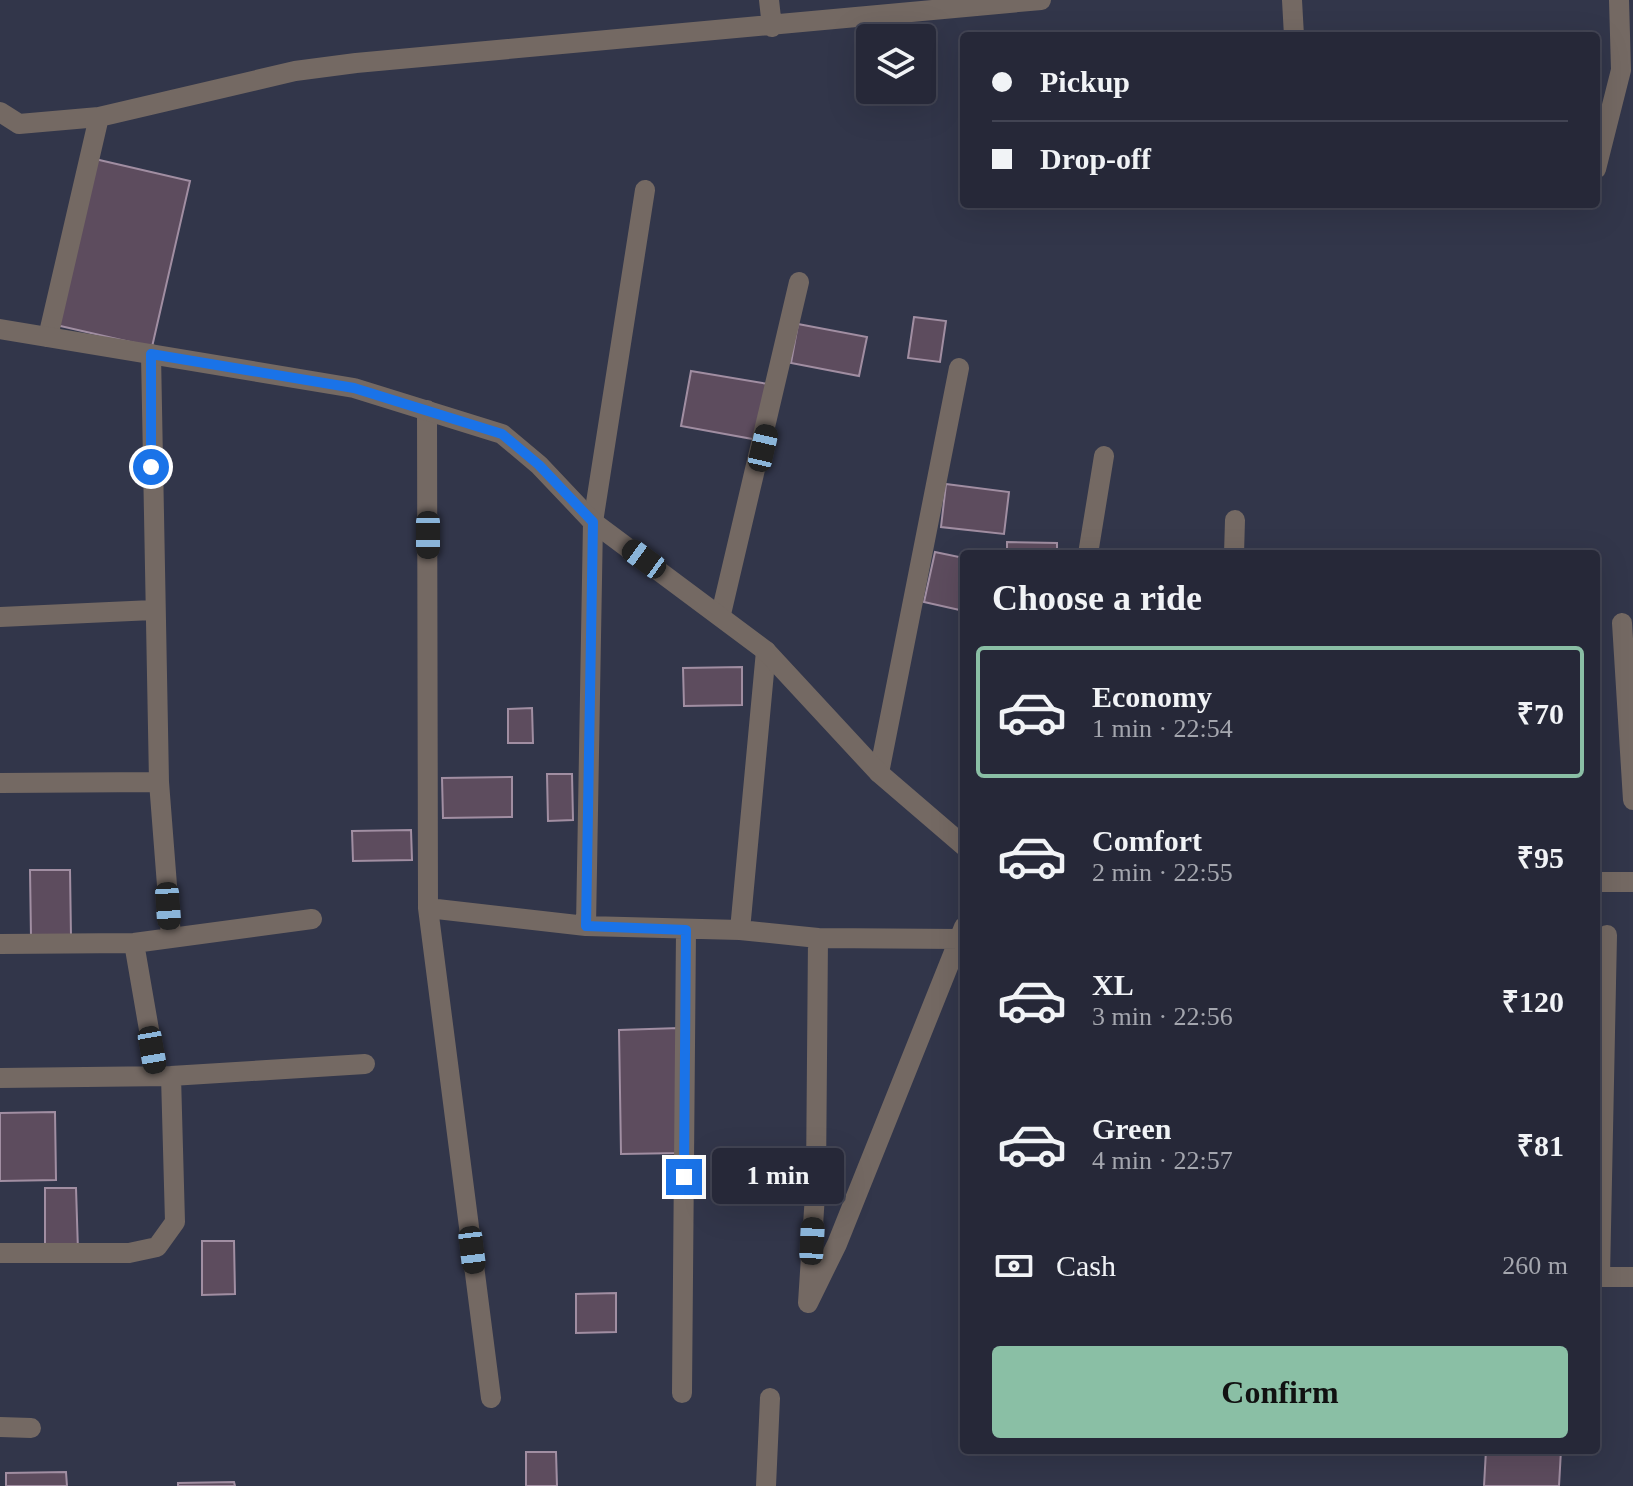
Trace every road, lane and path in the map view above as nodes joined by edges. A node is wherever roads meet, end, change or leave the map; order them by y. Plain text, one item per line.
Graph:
1 (769, 0) edge
2 (1041, 0) edge
3 (1292, 0) edge
4 (1619, 0) edge
5 (772, 27) junction
6 (1294, 32) edge
7 (0, 112) edge
8 (99, 117) junction
9 (1600, 153) edge
10 (645, 190) dead end
11 (799, 282) dead end
12 (0, 329) edge
13 (48, 337) junction
14 (151, 354) junction
15 (959, 368) dead end
16 (427, 410) junction
17 (1104, 456) dead end
18 (1235, 520) dead end
19 (593, 522) junction
20 (1089, 550) edge
21 (1234, 550) edge
22 (153, 610) junction
23 (721, 614) junction
24 (0, 617) edge
25 (1622, 623) dead end
26 (766, 651) junction
27 (879, 773) junction
28 (159, 782) junction
29 (0, 783) edge
30 (1633, 800) edge
31 (960, 843) edge
32 (1600, 882) edge
33 (1633, 882) edge
34 (428, 908) junction
35 (312, 919) dead end
36 (586, 926) junction
37 (686, 930) junction
38 (740, 930) junction
39 (960, 933) edge
40 (1607, 935) dead end
41 (171, 937) junction
42 (818, 938) junction
43 (960, 938) edge
44 (134, 943) junction
45 (0, 944) edge
46 (365, 1064) dead end
47 (164, 1076) junction
48 (0, 1078) edge
49 (1600, 1201) edge
50 (0, 1253) edge
51 (1600, 1277) edge
52 (1633, 1277) edge
53 (682, 1393) dead end
54 (491, 1398) dead end
55 (770, 1398) dead end
56 (0, 1427) edge
57 (31, 1428) dead end
58 (766, 1486) edge

1 - 5 street
2 - 5 street
3 - 6 street
4 - 9 street
5 - 8 street
7 - 8 street
8 - 13 street
10 - 19 street
11 - 23 street
12 - 13 street
13 - 14 street
14 - 16 street
14 - 22 street
15 - 27 street
16 - 19 street
16 - 34 street
17 - 20 street
18 - 21 street
19 - 23 street
19 - 36 street
22 - 24 street
22 - 28 street
23 - 26 street
25 - 30 street
26 - 27 street
26 - 38 street
27 - 31 street
28 - 29 street
28 - 41 street
32 - 33 street
34 - 36 street
34 - 54 street
35 - 41 street
36 - 37 street
37 - 38 street
37 - 53 street
38 - 42 street
39 - 42 street
40 - 49 street
41 - 44 street
42 - 43 street
44 - 45 street
44 - 47 street
46 - 47 street
47 - 48 street
47 - 50 street
51 - 52 street
55 - 58 street
56 - 57 street

